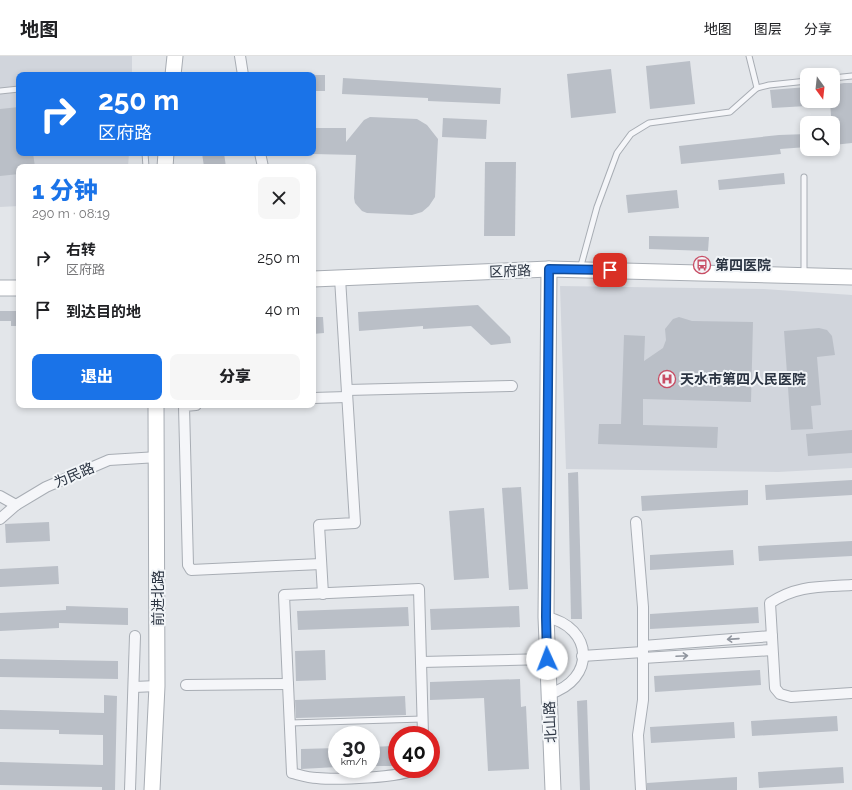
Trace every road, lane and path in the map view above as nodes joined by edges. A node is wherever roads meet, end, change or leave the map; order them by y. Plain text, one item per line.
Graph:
1 (175, 56) edge
2 (240, 56) edge
3 (749, 56) edge
4 (173, 72) edge
5 (243, 72) edge
6 (852, 76) edge
7 (840, 77) edge
8 (800, 82) edge
9 (757, 88) junction
10 (16, 89) edge
11 (0, 91) edge
12 (804, 177) dead end
13 (549, 269) junction
14 (580, 270) junction
15 (804, 275) junction
16 (852, 277) edge
17 (340, 278) junction
18 (316, 279) edge
19 (0, 288) edge
20 (16, 288) edge
21 (512, 386) dead end
22 (347, 393) junction
23 (316, 398) edge
24 (156, 408) edge
25 (184, 408) edge
26 (158, 457) junction
27 (0, 496) edge
28 (16, 505) junction
29 (0, 519) edge
30 (636, 522) dead end
31 (321, 564) junction
32 (852, 585) edge
33 (323, 594) junction
34 (546, 617) junction
35 (136, 636) dead end
36 (772, 636) junction
37 (772, 650) junction
38 (643, 652) junction
39 (582, 656) junction
40 (547, 659) junction
41 (421, 662) junction
42 (288, 684) junction
43 (186, 685) dead end
44 (157, 686) junction
45 (134, 687) junction
46 (852, 693) edge
47 (549, 694) junction
48 (423, 719) junction
49 (290, 723) junction
50 (423, 726) edge
51 (388, 776) edge
52 (130, 790) edge
53 (152, 790) edge
54 (553, 790) edge
55 (641, 790) edge

1 - 4 main road
2 - 5 street
3 - 9 lane
6 - 7 lane
8 - 9 lane
9 - 14 lane
10 - 11 lane
12 - 15 lane
13 - 14 main road, 区府路
13 - 17 main road, 区府路
13 - 34 main road, 北山路
14 - 15 main road, 区府路
15 - 16 main road, 区府路
17 - 18 main road, 区府路
17 - 22 street
19 - 20 main road
21 - 22 street
22 - 23 street
22 - 31 street
24 - 26 main road, 前进北路
25 - 31 street
26 - 28 street, 为民路
26 - 44 main road, 前进北路
27 - 28 street
28 - 29 street, 为民路
30 - 38 street
31 - 33 street
32 - 36 street
33 - 41 street
33 - 42 street
34 - 39 street
34 - 40 main road, 北山路
35 - 45 street
36 - 37 street
36 -> 38 street
38 -> 37 street
37 - 46 street
38 - 39 street
38 - 55 street
39 - 47 street
40 - 41 street
40 - 47 main road, 北山路
41 - 48 street
42 - 43 street
42 - 49 street
44 - 45 street
44 - 53 main road, 前进北路
45 - 52 street
47 - 54 main road, 北山路
48 - 49 lane
48 - 50 street
49 - 51 street

